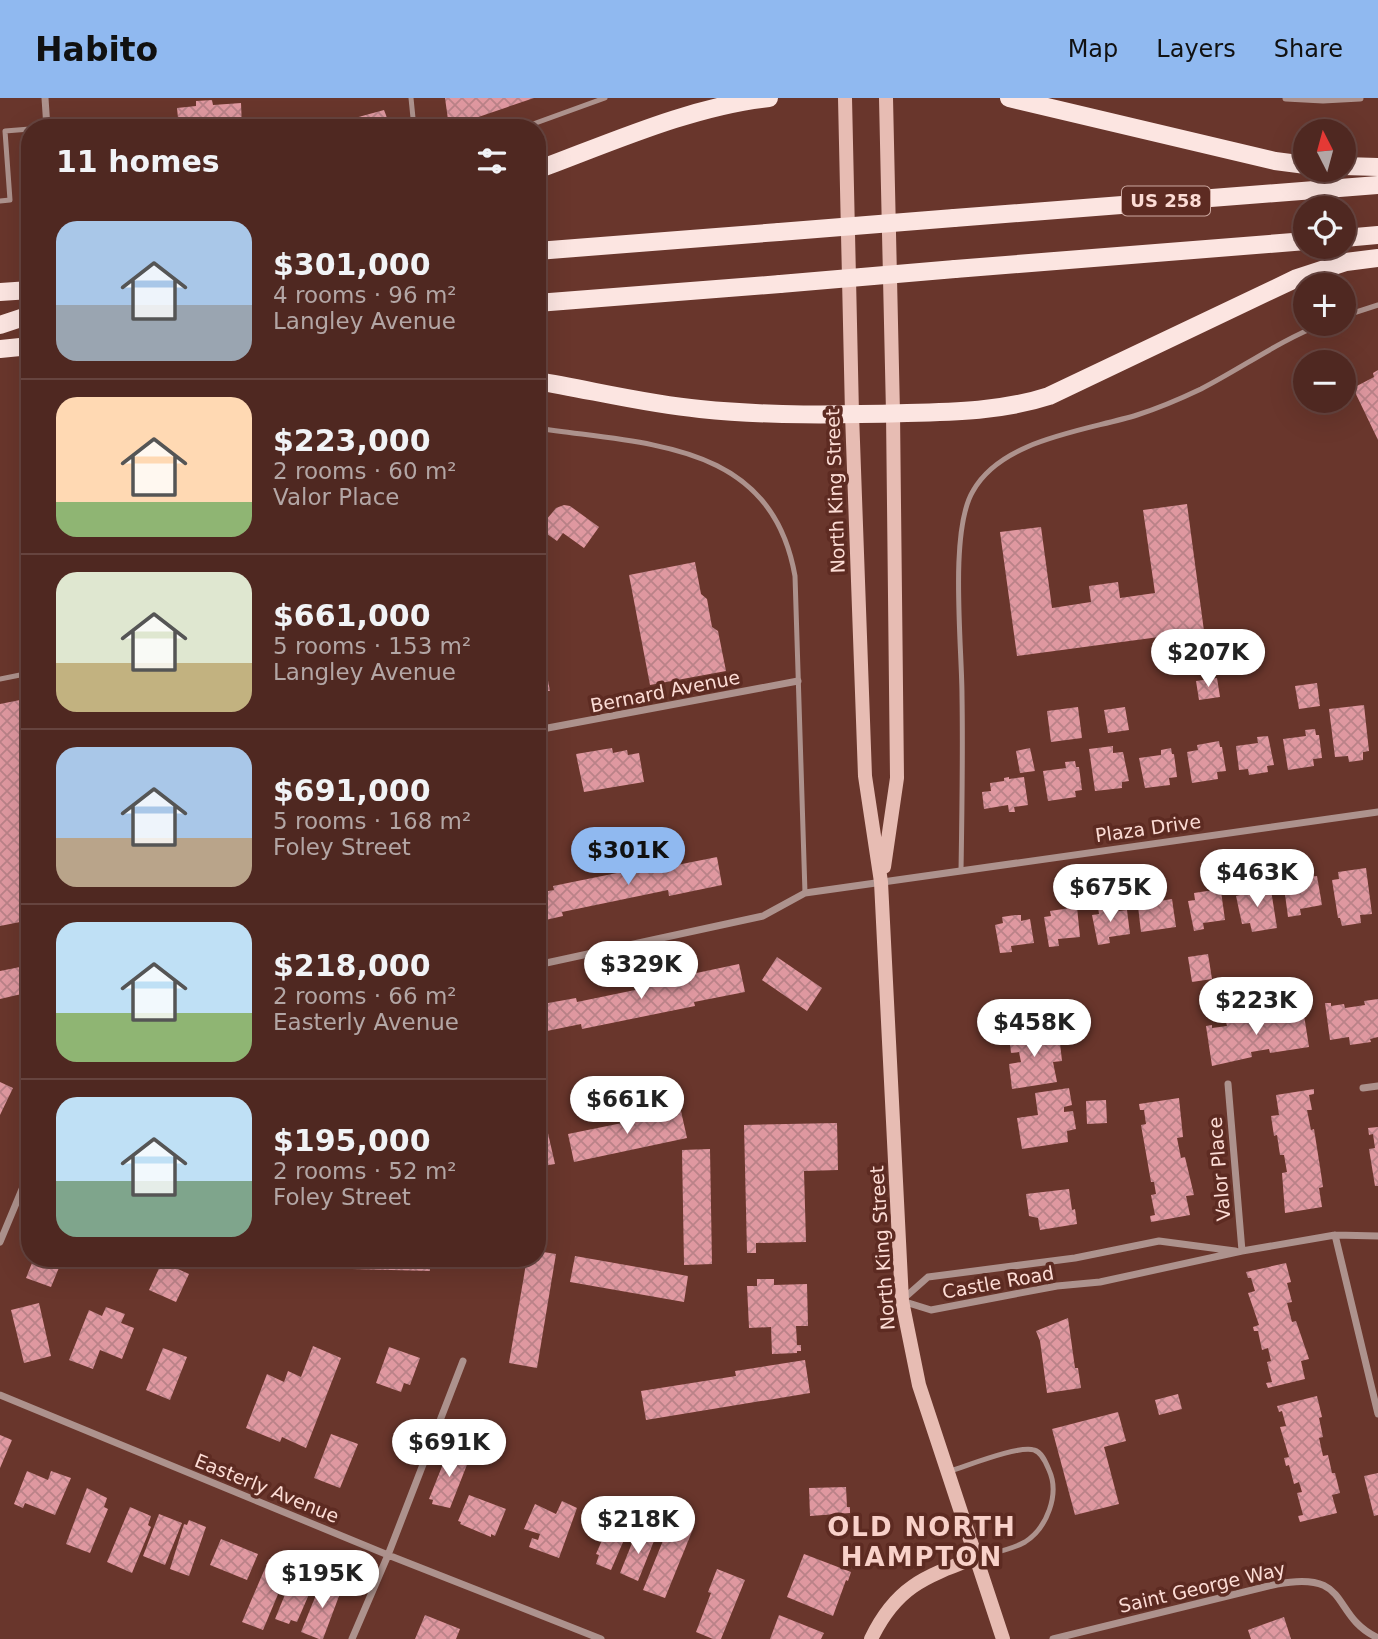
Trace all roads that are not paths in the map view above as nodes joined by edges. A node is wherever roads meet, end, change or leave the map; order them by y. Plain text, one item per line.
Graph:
1 (45, 98) edge
2 (411, 98) edge
3 (605, 98) edge
4 (769, 98) edge
5 (845, 98) edge
6 (886, 98) edge
7 (1010, 98) edge
8 (1286, 98) edge
9 (1360, 98) edge
10 (46, 119) edge
11 (413, 119) edge
12 (546, 119) edge
13 (21, 130) edge
14 (1293, 163) edge
15 (1356, 166) edge
16 (546, 167) edge
17 (1378, 167) edge
18 (1378, 185) edge
19 (0, 201) edge
20 (1378, 235) edge
21 (1356, 237) edge
22 (1293, 242) edge
23 (546, 250) edge
24 (1378, 258) edge
25 (21, 291) edge
26 (0, 292) edge
27 (546, 302) edge
28 (1378, 305) edge
29 (1356, 312) edge
30 (21, 318) edge
31 (0, 325) edge
32 (1295, 336) edge
33 (21, 347) edge
34 (0, 349) edge
35 (546, 383) edge
36 (852, 414) junction
37 (893, 414) junction
38 (546, 429) edge
39 (21, 675) edge
40 (0, 679) edge
41 (799, 681) junction
42 (546, 728) edge
43 (1378, 811) edge
44 (961, 871) junction
45 (881, 882) junction
46 (805, 893) junction
47 (546, 963) edge
48 (1228, 1084) dead end
49 (1378, 1086) edge
50 (1363, 1088) dead end
51 (21, 1192) edge
52 (1335, 1235) junction
53 (1378, 1236) edge
54 (0, 1242) edge
55 (1242, 1251) junction
56 (902, 1301) junction
57 (463, 1361) dead end
58 (0, 1395) edge
59 (1378, 1414) edge
60 (947, 1472) junction
61 (388, 1555) junction
62 (975, 1558) junction
63 (1378, 1638) edge
64 (352, 1639) edge
65 (601, 1639) edge
66 (871, 1639) edge
67 (1003, 1639) edge
68 (1053, 1639) edge

1 - 10 street
2 - 11 lane
3 - 12 lane
4 - 16 main road
5 - 36 main road, North King Street
6 - 37 main road, North King Street
7 - 14 main road
8 - 9 street
13 - 19 lane
15 - 17 main road
18 - 23 main road, US 258, bridge
20 - 21 main road
22 - 27 main road, bridge
24 - 37 main road
25 - 26 main road
28 - 29 lane
30 - 31 main road
32 - 44 lane
33 - 34 main road
35 - 36 main road
36 - 37 main road
36 - 45 main road, North King Street
37 - 45 main road, North King Street
38 - 41 lane
39 - 40 lane
41 - 42 street, Bernard Avenue
41 - 46 lane
43 - 44 street, Plaza Drive
44 - 45 street, Plaza Drive
45 - 46 street, Plaza Drive
45 - 56 main road, North King Street
46 - 47 street
48 - 55 street, Valor Place
49 - 50 street
51 - 54 street
52 - 53 street, Castle Road
52 - 55 street, Castle Road
52 - 59 street
55 - 56 street, Castle Road
55 - 56 street, Castle Road
56 - 60 main road, North King Street
57 - 61 street
58 - 61 street, Easterly Avenue
60 - 62 main road, North King Street
60 - 62 lane
61 - 64 street
61 - 65 street, Easterly Avenue
62 - 66 main road
62 - 67 main road, North King Street
63 - 68 street, Saint George Way

